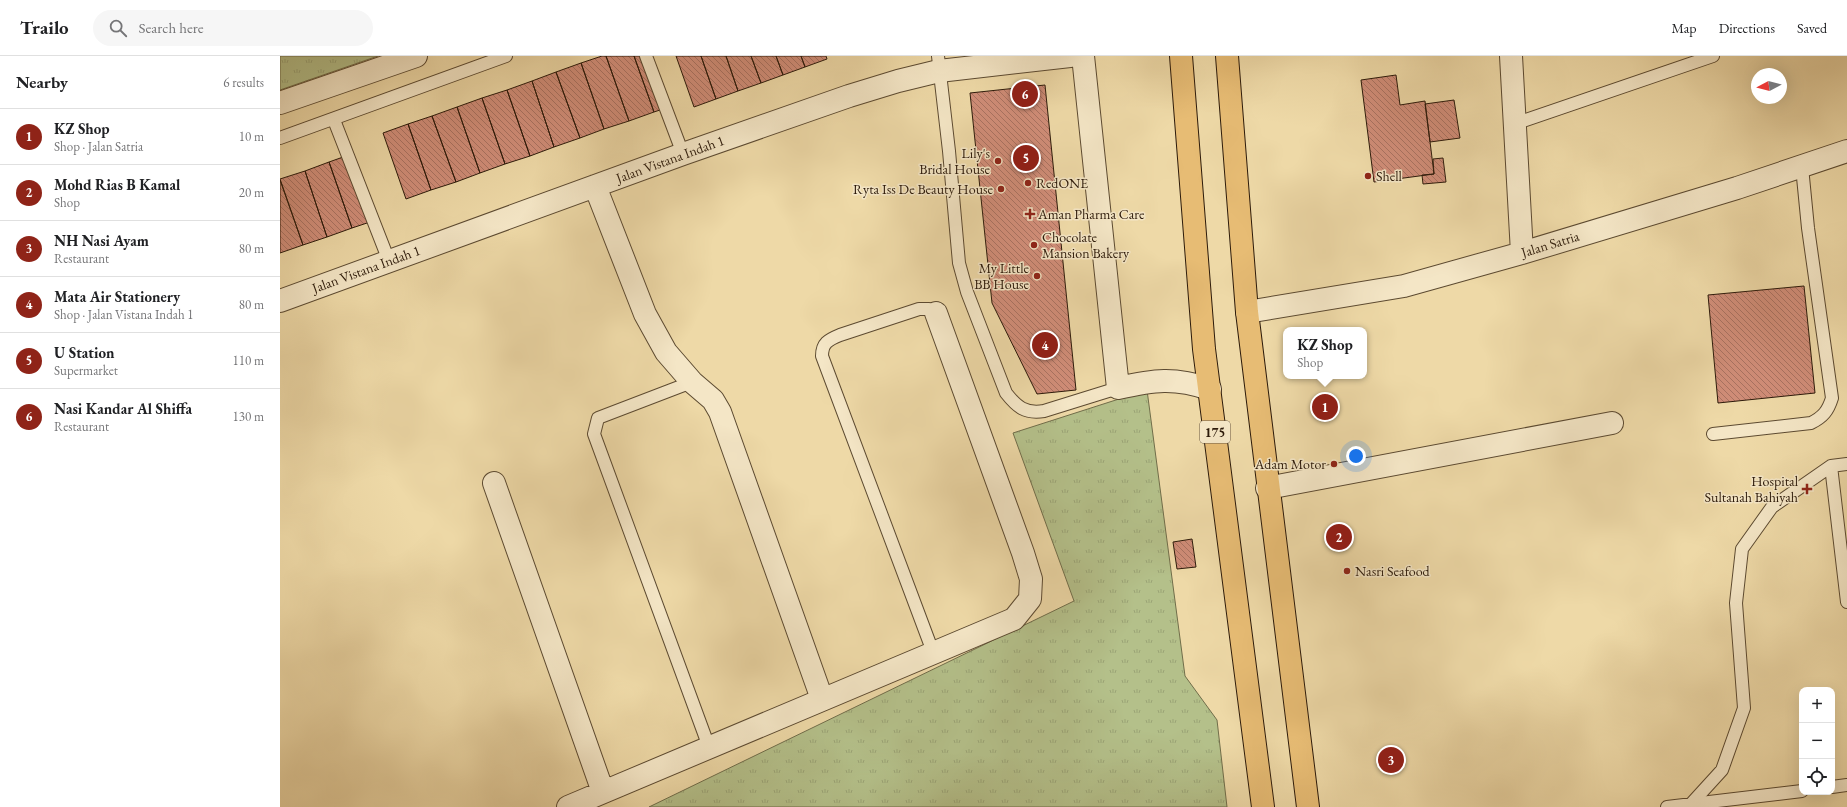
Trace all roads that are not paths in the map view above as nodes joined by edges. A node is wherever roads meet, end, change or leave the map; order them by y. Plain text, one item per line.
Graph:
1 (416, 56) edge
2 (506, 56) edge
3 (646, 56) edge
4 (1070, 56) edge
5 (1083, 56) edge
6 (1181, 56) edge
7 (1227, 56) edge
8 (1511, 56) edge
9 (1713, 56) edge
10 (939, 63) edge
11 (280, 104) edge
12 (334, 120) junction
13 (1514, 124) junction
14 (280, 138) edge
15 (1847, 151) edge
16 (683, 154) junction
17 (1802, 167) junction
18 (595, 186) junction
19 (1522, 253) junction
20 (389, 261) junction
21 (280, 300) edge
22 (1247, 312) junction
23 (936, 313) joint
24 (685, 375) junction
25 (1118, 388) junction
26 (1210, 389) junction
27 (1612, 423) dead end
28 (1713, 434) dead end
29 (1847, 464) edge
30 (1830, 466) junction
31 (494, 483) dead end
32 (1268, 488) junction
33 (1847, 602) edge
34 (932, 652) junction
35 (822, 699) junction
36 (709, 747) junction
37 (1847, 785) edge
38 (1835, 787) edge
39 (1799, 791) edge
40 (603, 792) junction
41 (1692, 804) junction
42 (568, 807) edge
43 (1263, 807) edge
44 (1308, 807) edge
45 (1667, 807) edge

1 - 11 street
2 - 12 lane
3 - 16 lane
4 - 10 street, Jalan Vistana Indah 1
5 - 25 street
6 - 26 highway, 175
7 - 22 highway
8 - 13 street
9 - 13 lane
10 - 16 street, Jalan Vistana Indah 1
10 - 25 lane
12 - 14 lane
12 - 20 lane
13 - 19 street
15 - 17 street, Jalan Satria
16 - 18 street, Jalan Vistana Indah 1
17 - 19 street, Jalan Satria
17 - 28 lane
18 - 20 street, Jalan Vistana Indah 1
18 - 24 street
19 - 22 street, Jalan Satria
20 - 21 street, Jalan Vistana Indah 1
22 - 32 highway
23 - 34 street
23 - 34 lane
24 - 35 street
24 - 36 lane
25 - 26 street
26 - 43 highway, 175
27 - 32 street
29 - 30 lane
30 - 33 lane
30 - 41 lane
31 - 40 street
32 - 44 highway
34 - 35 street
35 - 36 street
36 - 40 street
37 - 38 lane
39 - 41 lane
40 - 42 street
41 - 45 lane

